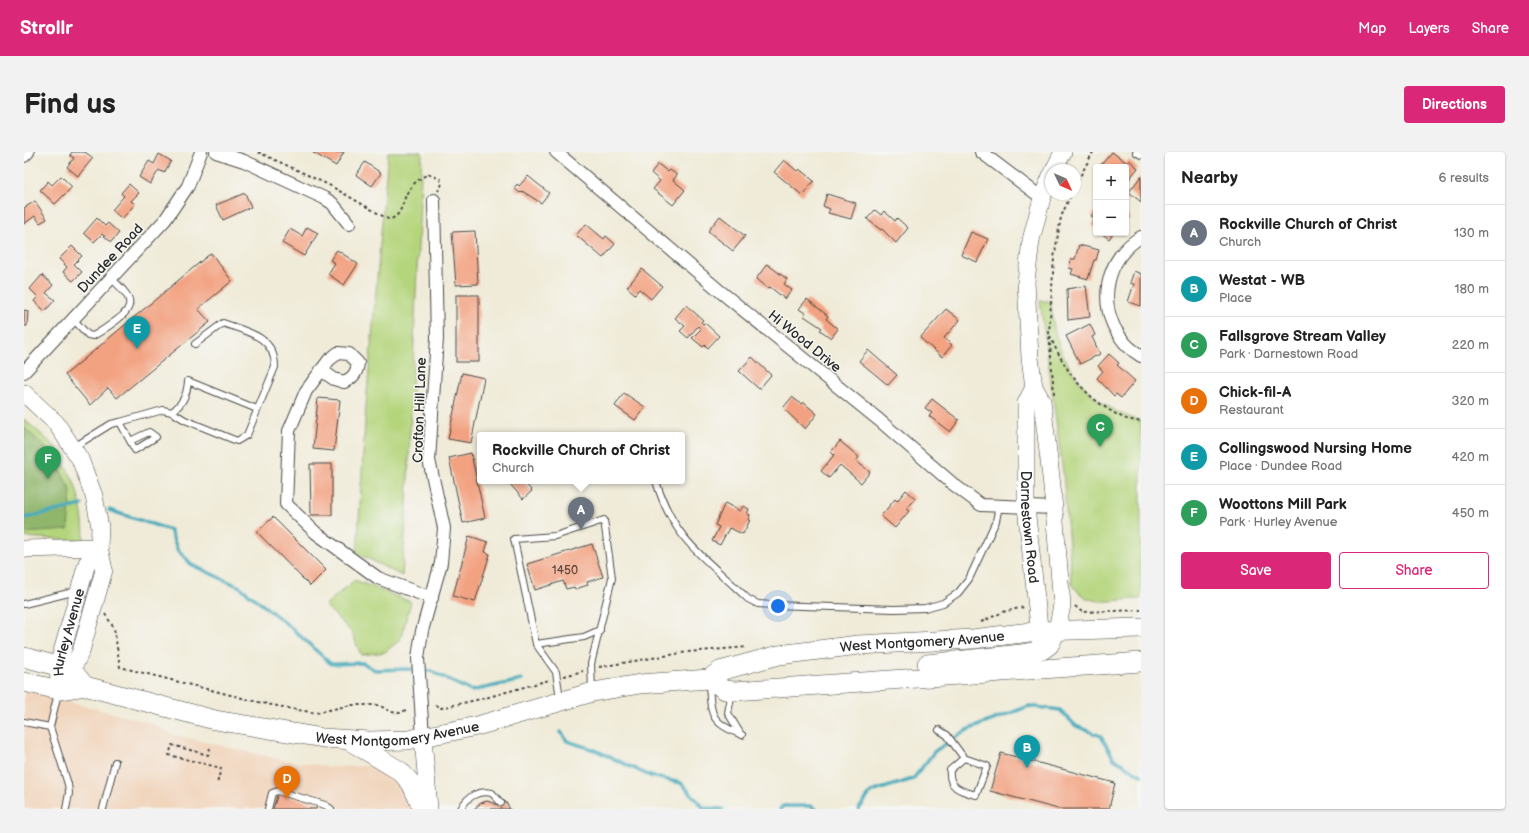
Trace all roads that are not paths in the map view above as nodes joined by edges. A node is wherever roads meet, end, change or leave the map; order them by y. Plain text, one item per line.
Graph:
1 (28, 152) edge
2 (201, 152) edge
3 (216, 152) edge
4 (556, 152) edge
5 (981, 152) edge
6 (1063, 152) edge
7 (1136, 152) edge
8 (1141, 155) edge
9 (24, 156) edge
10 (1057, 164) edge
11 (1045, 191) edge
12 (1042, 198) junction
13 (434, 200) road end
14 (349, 224) dead end
15 (1141, 237) edge
16 (112, 278) junction
17 (73, 319) junction
18 (196, 344) dead end
19 (1141, 356) edge
20 (321, 370) dead end
21 (24, 372) edge
22 (1034, 387) junction
23 (24, 392) edge
24 (258, 409) junction
25 (172, 412) junction
26 (120, 422) junction
27 (130, 440) dead end
28 (72, 448) junction
29 (657, 484) edge
30 (999, 506) junction
31 (1026, 507) junction
32 (1053, 508) junction
33 (99, 547) junction
34 (24, 549) edge
35 (78, 591) junction
36 (432, 598) junction
37 (24, 604) edge
38 (1141, 628) edge
39 (600, 630) junction
40 (1048, 631) junction
41 (536, 644) junction
42 (1042, 650) junction
43 (24, 657) edge
44 (1141, 662) edge
45 (65, 668) junction
46 (1045, 669) junction
47 (709, 679) junction
48 (860, 681) junction
49 (24, 682) edge
50 (85, 686) junction
51 (58, 690) junction
52 (735, 691) junction
53 (593, 692) junction
54 (561, 701) junction
55 (24, 722) edge
56 (50, 727) junction
57 (939, 730) dead end
58 (423, 738) junction
59 (349, 740) junction
60 (964, 758) junction
61 (115, 762) dead end
62 (501, 803) dead end
63 (66, 809) edge
64 (103, 809) edge
65 (268, 809) edge
66 (331, 809) edge
67 (423, 809) edge
68 (429, 809) edge
69 (462, 809) edge

1 - 9 street
2 - 16 street, Dundee Road
3 - 14 street
4 - 30 street, Hi Wood Drive
5 - 12 street
6 - 10 main road
7 - 8 lane
11 - 12 main road, Darnestown Road
12 - 22 main road, Darnestown Road
13 - 36 street, Crofton Hill Lane
15 - 19 street
16 - 17 street, Dundee Road
16 - 17 lane
17 - 21 street, Dundee Road
18 - 24 lane
20 - 36 street
22 - 31 main road, Darnestown Road
22 - 32 main road, Darnestown Road
23 - 28 main road, Hurley Avenue
24 - 25 lane
24 - 25 lane
25 - 26 lane
26 - 27 lane
26 - 28 lane
28 - 33 main road, Hurley Avenue
29 - 30 lane
30 - 31 street, Hi Wood Drive
31 - 32 street, Hi Wood Drive
31 - 40 main road, Darnestown Road
32 - 40 main road, Darnestown Road
33 - 34 main road
33 - 35 main road, Hurley Avenue
33 - 45 main road, Hurley Avenue
35 - 37 lane
35 - 45 main road, Hurley Avenue
36 - 58 street, Crofton Hill Lane
38 - 40 main road, West Montgomery Avenue
39 - 41 lane
39 - 41 lane
39 - 53 lane
40 - 42 main road
40 - 47 main road, West Montgomery Avenue
41 - 54 lane
42 - 46 main road
42 - 48 main road
43 - 45 main road
44 - 46 main road
45 - 50 main road
45 - 51 main road, Hurley Avenue
46 - 48 main road
47 - 52 main road
47 - 52 lane
47 - 53 main road, West Montgomery Avenue
48 - 52 main road
49 - 51 main road, West Montgomery Avenue
50 - 51 main road, West Montgomery Avenue
50 - 59 main road, West Montgomery Avenue
51 - 56 lane
53 - 54 main road, West Montgomery Avenue
54 - 58 main road, West Montgomery Avenue
55 - 56 lane
56 - 63 lane
57 - 60 lane
58 - 59 main road, West Montgomery Avenue
58 - 68 main road
59 - 67 main road
60 - 60 lane
61 - 64 lane
62 - 69 lane
65 - 66 lane

